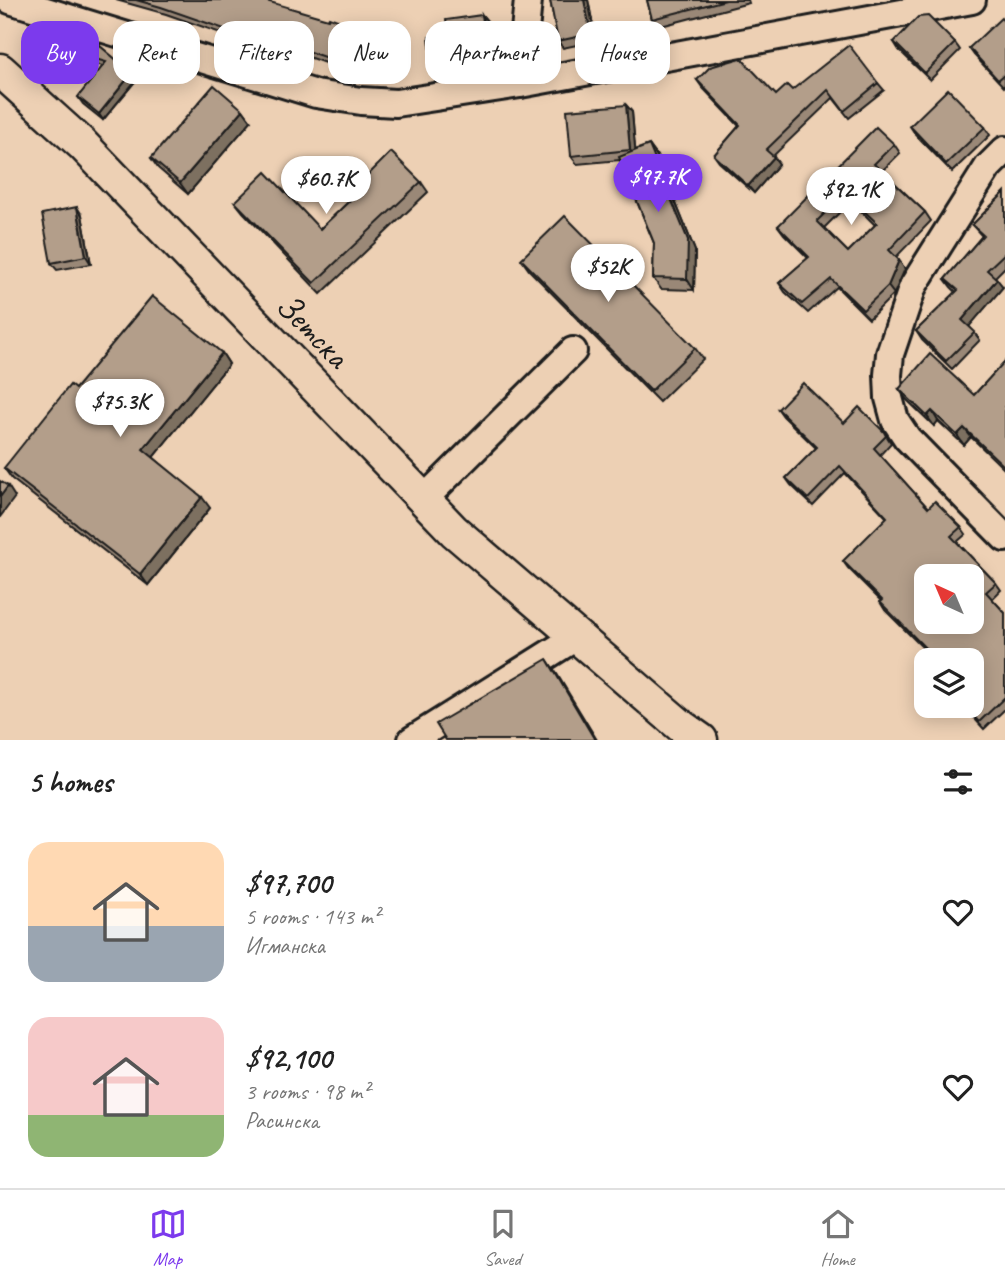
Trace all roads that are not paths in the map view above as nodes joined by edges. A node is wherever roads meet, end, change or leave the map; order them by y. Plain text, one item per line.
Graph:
1 (10, 0) edge
2 (528, 0) edge
3 (972, 0) edge
4 (71, 8) edge
5 (847, 12) edge
6 (526, 21) edge
7 (0, 70) edge
8 (561, 75) edge
9 (520, 84) edge
10 (1005, 150) edge
11 (573, 351) dead end
12 (423, 499) junction
13 (1005, 538) edge
14 (576, 637) junction
15 (419, 738) edge
16 (701, 740) edge

1 - 4 street
2 - 6 street
3 - 5 street
4 - 9 street
5 - 8 street
7 - 12 street, Зетска
10 - 13 street
11 - 12 street
12 - 14 street, Зетска
14 - 15 street
14 - 16 street, Зетска

